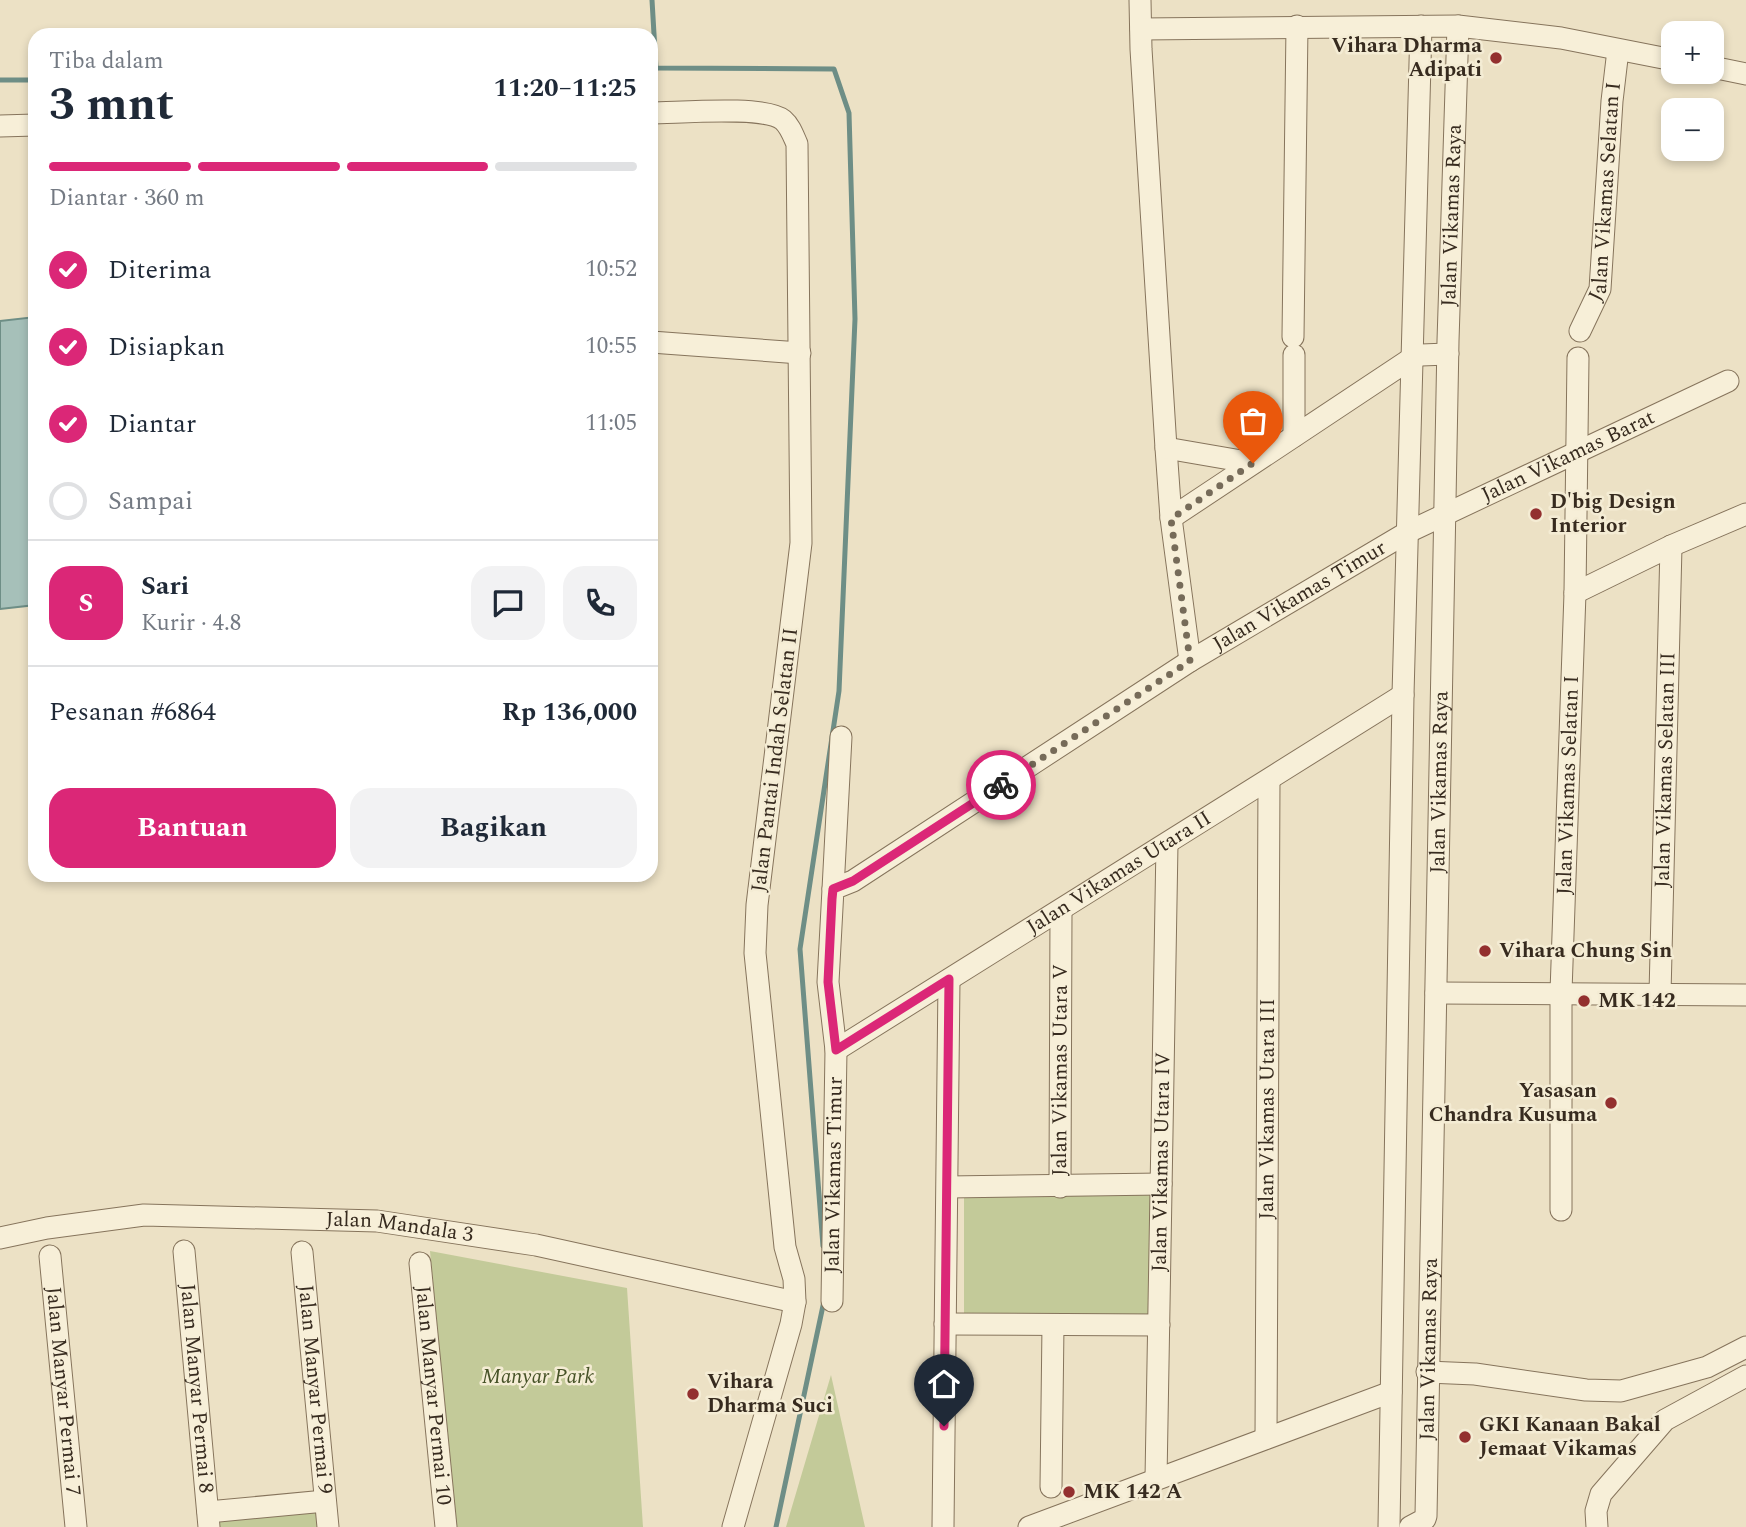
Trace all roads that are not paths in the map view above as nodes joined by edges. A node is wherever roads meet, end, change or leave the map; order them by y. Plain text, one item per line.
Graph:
1 (1140, 0) edge
2 (1297, 26) junction
3 (1439, 26) junction
4 (1141, 29) junction
5 (1618, 50) junction
6 (1661, 58) edge
7 (1724, 69) edge
8 (1746, 74) edge
9 (658, 113) edge
10 (28, 125) edge
11 (0, 126) edge
12 (1580, 331) dead end
13 (658, 343) edge
14 (800, 353) junction
15 (1430, 355) junction
16 (1578, 358) dead end
17 (1728, 381) dead end
18 (1294, 436) junction
19 (1166, 448) junction
20 (1577, 451) junction
21 (1253, 463) junction
22 (1746, 514) edge
23 (1443, 516) junction
24 (1171, 519) junction
25 (1413, 530) junction
26 (1671, 546) junction
27 (1575, 593) junction
28 (1190, 661) junction
29 (1403, 695) junction
30 (841, 737) dead end
31 (1269, 780) junction
32 (1167, 844) junction
33 (833, 889) junction
34 (1061, 910) junction
35 (949, 979) junction
36 (1561, 992) junction
37 (1436, 993) junction
38 (1660, 994) junction
39 (1745, 995) edge
40 (836, 1050) junction
41 (1161, 1184) junction
42 (948, 1187) junction
43 (1060, 1187) junction
44 (1561, 1210) dead end
45 (0, 1238) edge
46 (184, 1251) dead end
47 (302, 1252) dead end
48 (50, 1256) dead end
49 (420, 1264) dead end
50 (832, 1301) dead end
51 (795, 1302) junction
52 (945, 1324) junction
53 (1053, 1325) junction
54 (1159, 1325) junction
55 (1746, 1347) edge
56 (1427, 1372) junction
57 (1746, 1376) edge
58 (1391, 1392) junction
59 (1266, 1438) junction
60 (1156, 1479) junction
61 (1051, 1487) dead end
62 (325, 1501) junction
63 (208, 1520) edge
64 (1416, 1524) edge
65 (76, 1527) edge
66 (328, 1527) edge
67 (446, 1527) edge
68 (733, 1527) edge
69 (943, 1527) edge
70 (1029, 1527) edge
71 (1389, 1527) edge
72 (1597, 1527) edge

1 - 4 street
2 - 3 street
2 - 4 street
2 - 18 street
3 - 5 street
3 - 15 street, Jalan Vikamas Raya
3 - 15 street, Jalan Vikamas Raya
4 - 19 street
5 - 6 street
5 - 12 street, Jalan Vikamas Selatan I
7 - 8 street
9 - 14 street, Jalan Pantai Indah Selatan II
10 - 11 street
13 - 14 street
14 - 51 street, Jalan Pantai Indah Selatan II
15 - 18 street
15 - 23 street, Jalan Vikamas Raya
15 - 25 street, Jalan Vikamas Raya
16 - 20 street, Jalan Vikamas Selatan I
17 - 20 street, Jalan Vikamas Barat
18 - 21 street
19 - 21 street
19 - 24 street
20 - 23 street, Jalan Vikamas Barat
20 - 27 street, Jalan Vikamas Selatan I
21 - 24 street
22 - 26 street
23 - 25 street, Jalan Vikamas Barat
23 - 37 street, Jalan Vikamas Raya
24 - 28 street
25 - 28 street, Jalan Vikamas Timur
25 - 29 street, Jalan Vikamas Raya
26 - 27 street
26 - 38 street, Jalan Vikamas Selatan III
27 - 36 street, Jalan Vikamas Selatan I
28 - 33 street, Jalan Vikamas Timur
29 - 31 street, Jalan Vikamas Utara II
29 - 58 street, Jalan Vikamas Raya
30 - 33 street
31 - 32 street, Jalan Vikamas Utara II
31 - 59 street, Jalan Vikamas Utara III
32 - 34 street, Jalan Vikamas Utara II
32 - 41 street, Jalan Vikamas Utara IV
33 - 40 street, Jalan Vikamas Timur
34 - 35 street, Jalan Vikamas Utara II
34 - 43 street, Jalan Vikamas Utara V
35 - 40 street, Jalan Vikamas Utara II
35 - 42 street
36 - 37 street
36 - 38 street
36 - 44 street, Jalan Vikamas Selatan I
37 - 56 street, Jalan Vikamas Raya
38 - 39 street
40 - 50 street, Jalan Vikamas Timur
41 - 43 street
41 - 54 street, Jalan Vikamas Utara IV
42 - 43 street
42 - 52 street
45 - 51 street, Jalan Mandala 3
46 - 63 street, Jalan Manyar Permai 8
47 - 62 street, Jalan Manyar Permai 9
48 - 65 street, Jalan Manyar Permai 7
49 - 67 street, Jalan Manyar Permai 10
51 - 68 street, Jalan Pantai Indah Selatan II
52 - 53 street
52 - 69 street
53 - 54 street
53 - 61 street
54 - 60 street, Jalan Vikamas Utara IV
55 - 56 street
56 - 64 street, Jalan Vikamas Raya
57 - 72 street
58 - 59 street
58 - 71 street, Jalan Vikamas Raya
59 - 60 street
60 - 70 street
62 - 63 street
62 - 66 street, Jalan Manyar Permai 9

